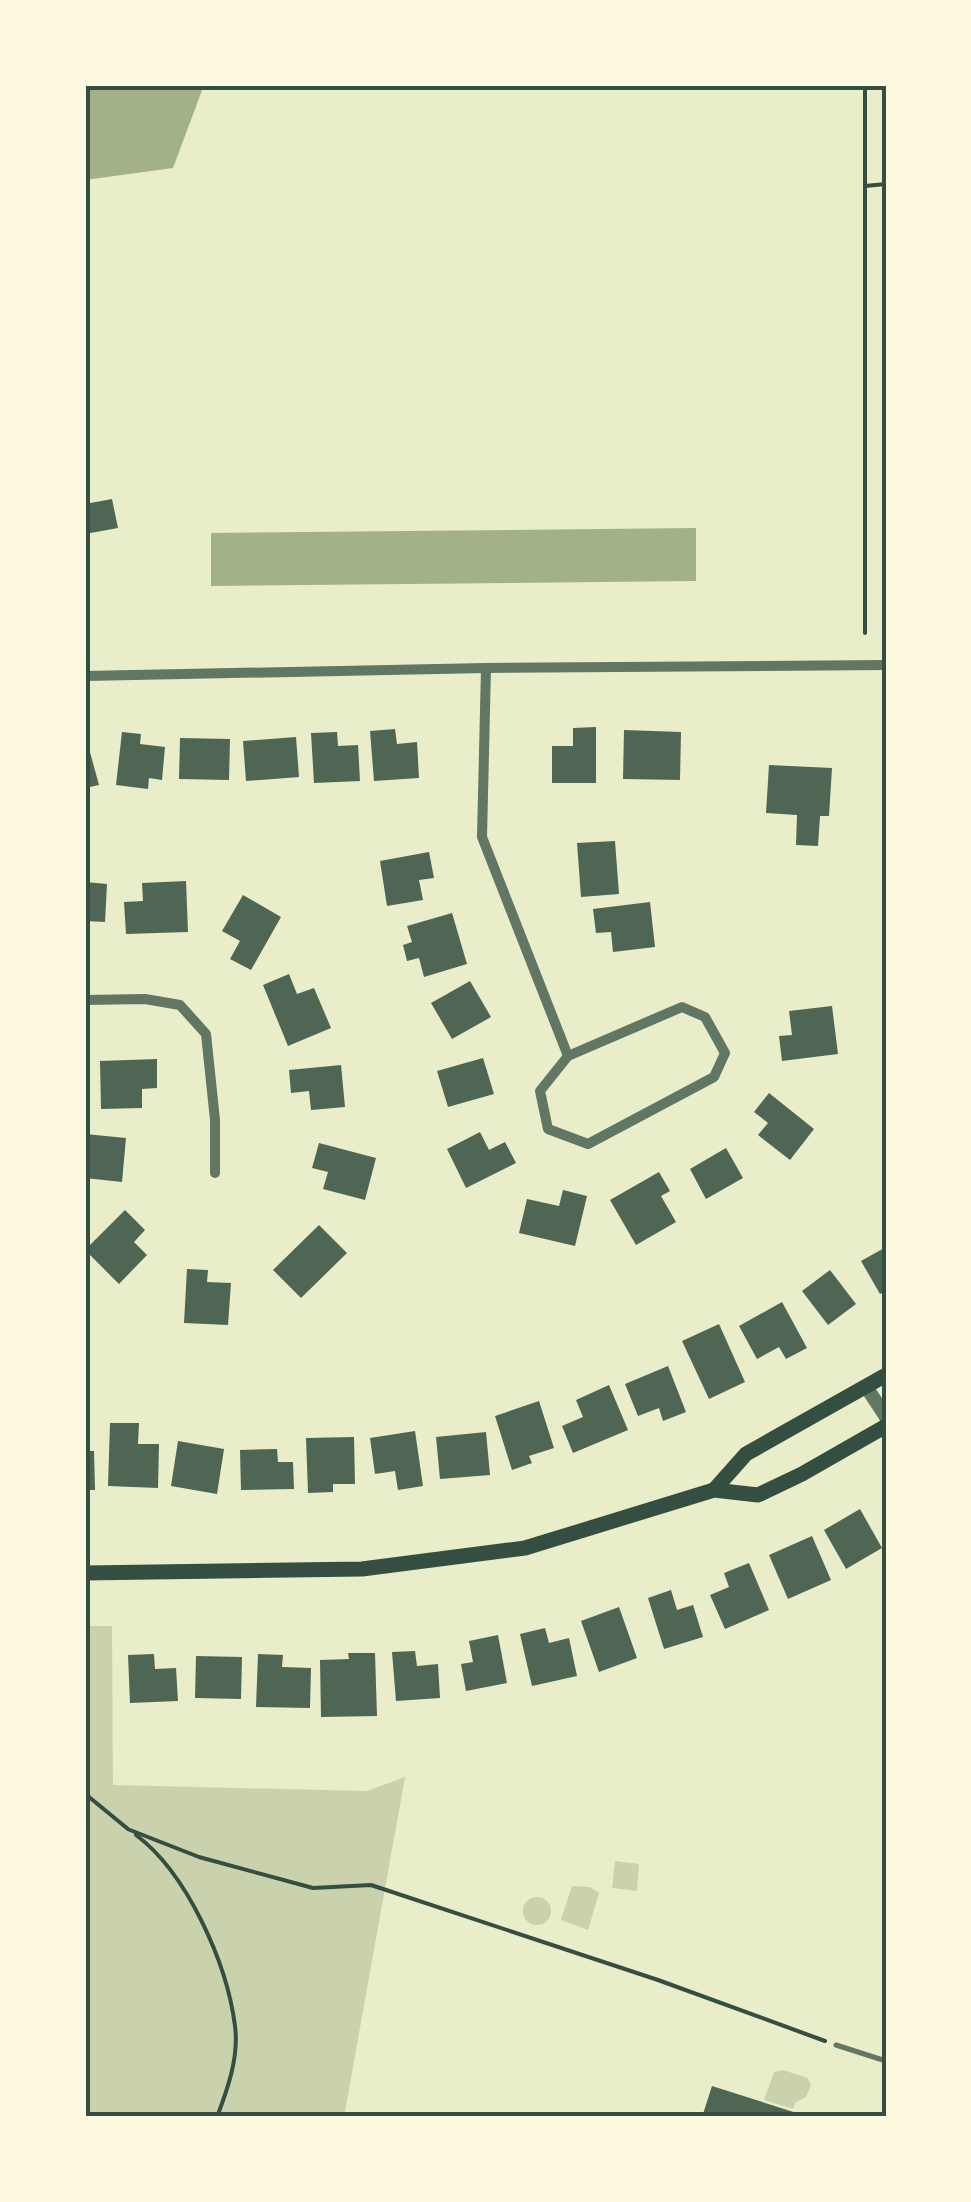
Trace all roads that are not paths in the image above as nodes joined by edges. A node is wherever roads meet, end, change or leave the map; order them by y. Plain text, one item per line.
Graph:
1 (886, 666) edge
2 (486, 668) junction
3 (85, 676) edge
4 (85, 1000) edge
5 (568, 1056) junction
6 (215, 1172) dead end
7 (886, 1375) edge
8 (868, 1388) junction
9 (886, 1417) edge
10 (886, 1426) edge
11 (714, 1490) junction
12 (85, 1573) edge
13 (836, 2045) road end
14 (886, 2061) edge

1 - 2 street
2 - 3 street
2 - 5 street
4 - 6 street
5 - 5 street
7 - 8 main road
8 - 9 street
8 - 11 main road
10 - 11 main road
11 - 12 main road
13 - 14 lane

